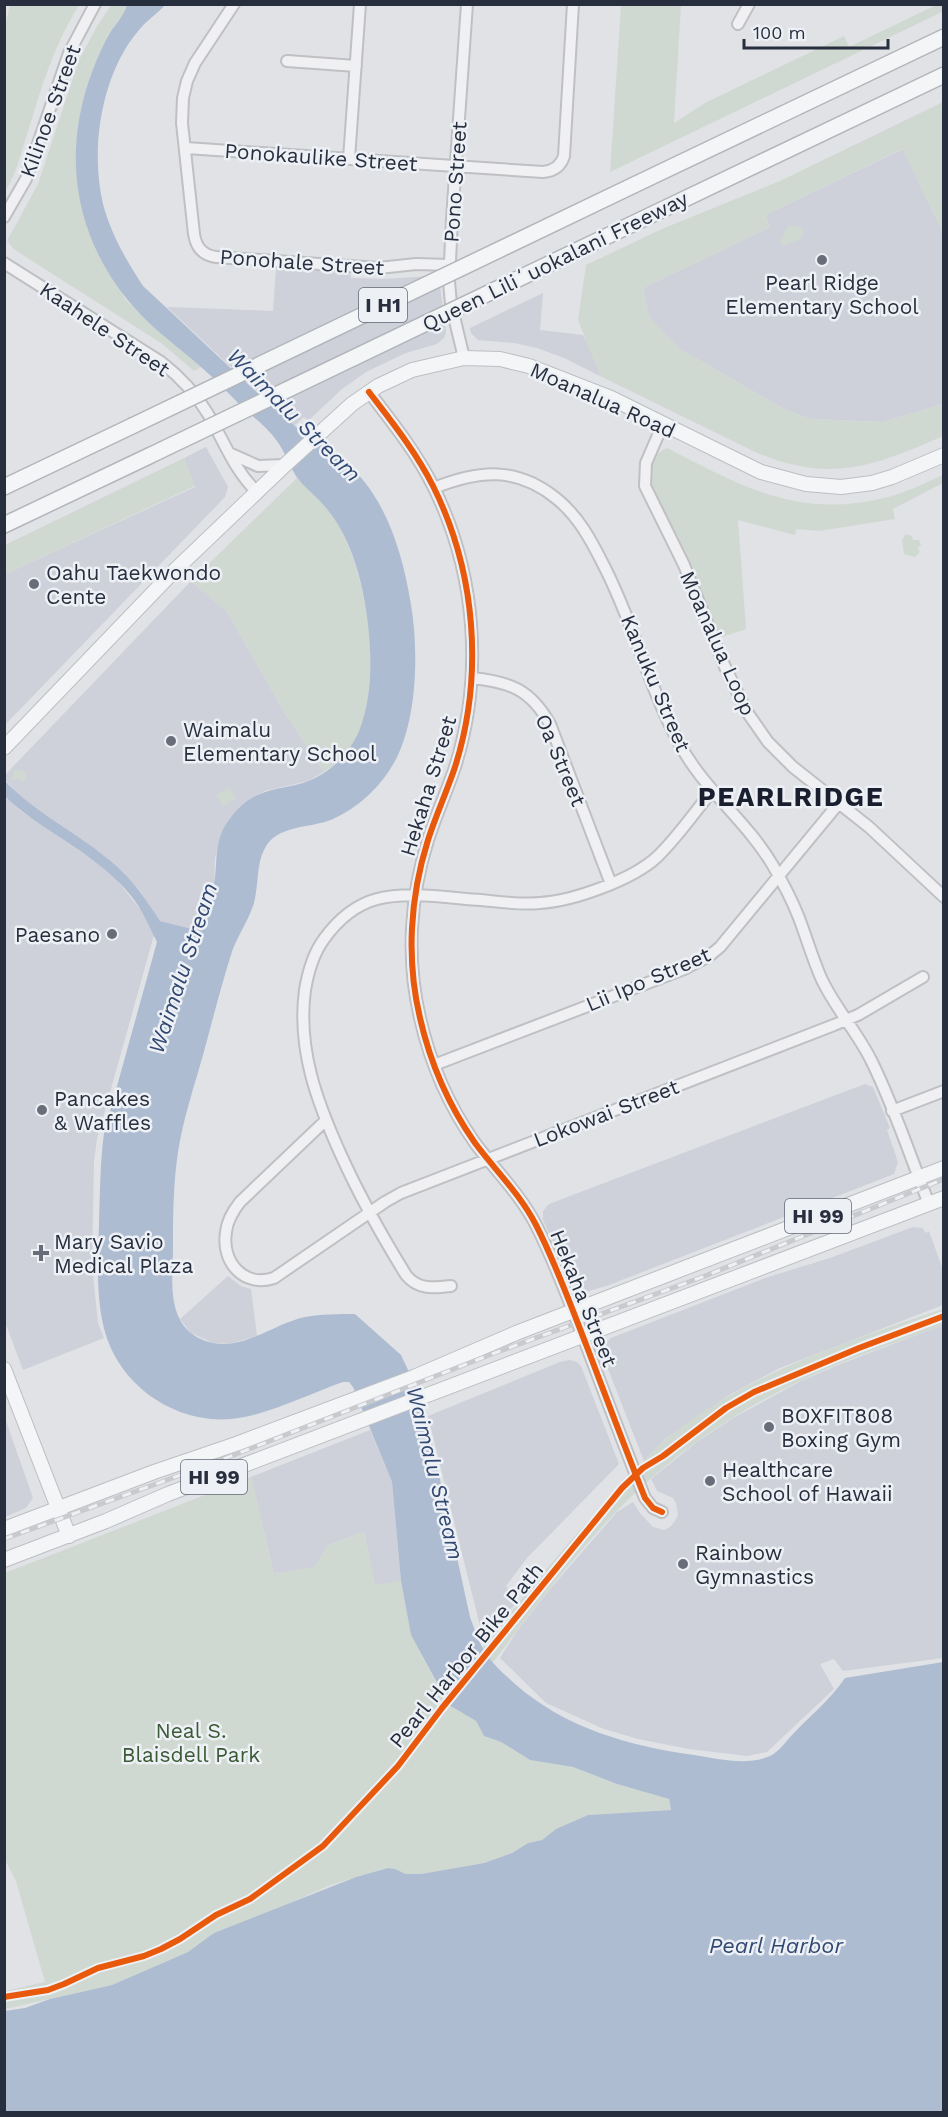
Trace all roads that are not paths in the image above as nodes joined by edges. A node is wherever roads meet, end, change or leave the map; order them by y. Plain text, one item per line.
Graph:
1 (95, 4) edge
2 (234, 4) edge
3 (360, 4) edge
4 (467, 4) edge
5 (573, 4) edge
6 (749, 4) edge
7 (738, 24) dead end
8 (944, 37) edge
9 (287, 61) dead end
10 (356, 66) junction
11 (944, 75) edge
12 (186, 148) junction
13 (349, 159) junction
14 (455, 166) junction
15 (4, 217) edge
16 (4, 263) edge
17 (450, 265) junction
18 (464, 358) junction
19 (369, 392) junction
20 (663, 424) junction
21 (229, 453) junction
22 (944, 455) edge
23 (285, 465) junction
24 (4, 487) edge
25 (434, 488) junction
26 (257, 492) junction
27 (4, 525) edge
28 (472, 678) junction
29 (4, 748) edge
30 (712, 791) junction
31 (838, 803) junction
32 (779, 876) junction
33 (611, 884) junction
34 (415, 896) junction
35 (944, 897) edge
36 (923, 977) dead end
37 (846, 1020) junction
38 (434, 1065) junction
39 (944, 1091) edge
40 (892, 1112) junction
41 (326, 1121) junction
42 (488, 1159) junction
43 (944, 1168) edge
44 (918, 1178) junction
45 (944, 1198) edge
46 (929, 1204) junction
47 (369, 1213) junction
48 (452, 1286) dead end
49 (573, 1310) junction
50 (583, 1337) junction
51 (4, 1369) edge
52 (58, 1509) junction
53 (662, 1512) dead end
54 (4, 1529) edge
55 (69, 1536) junction
56 (4, 1560) edge

1 - 15 street, Kilinoe Street
2 - 12 street, Ponohale Street
3 - 10 street
4 - 14 street, Pono Street
5 - 14 street, Ponokaulike Street
6 - 7 street
8 - 24 highway, Queen Liliʻuokalani Freeway / I H1, bridge
9 - 10 street
10 - 13 street
11 - 27 highway, Queen Liliʻuokalani Freeway / I H1, bridge
12 - 13 street, Ponokaulike Street
12 - 17 street, Ponohale Street
13 - 14 street, Ponokaulike Street
14 - 17 street, Pono Street
16 - 21 street, Kaahele Street
17 - 18 street, Pono Street
18 - 19 main road, Moanalua Road
18 - 20 main road, Moanalua Road
19 - 23 main road, Moanalua Road
19 - 25 street, Hekaha Street
20 - 22 main road, Moanalua Road
20 - 31 street, Moanalua Loop
21 - 23 street
21 - 26 street, Kaahele Street
23 - 26 main road, Moanalua Road
25 - 28 street, Hekaha Street
25 - 30 street, Kanuku Street
26 - 29 main road, Moanalua Road
28 - 33 street, Oa Street
28 - 34 street, Hekaha Street
30 - 32 street, Kanuku Street
30 - 33 street
31 - 32 street, Lii Ipo Street
31 - 35 street, Moanalua Loop
32 - 37 street, Kanuku Street
32 - 38 street, Lii Ipo Street
33 - 34 street
34 - 38 street, Hekaha Street
34 - 41 street
36 - 37 street, Lokowai Street
37 - 40 street, Kanuku Street
37 - 42 street, Lokowai Street
38 - 42 street, Hekaha Street
39 - 40 street
40 - 44 street, Kanuku Street
41 - 47 street
41 - 47 street, Lokowai Street
42 - 47 street, Lokowai Street
42 - 49 street, Hekaha Street
43 - 44 main road, HI 99
44 - 46 street, Kanuku Street
44 - 49 main road, HI 99
45 - 46 main road, HI 99
46 - 50 main road, HI 99
47 - 48 street
49 - 50 street, Hekaha Street
49 - 52 main road, HI 99
50 - 53 street, Hekaha Street
50 - 55 main road, HI 99
51 - 52 main road
52 - 54 main road, HI 99
52 - 55 main road
55 - 56 main road, HI 99

